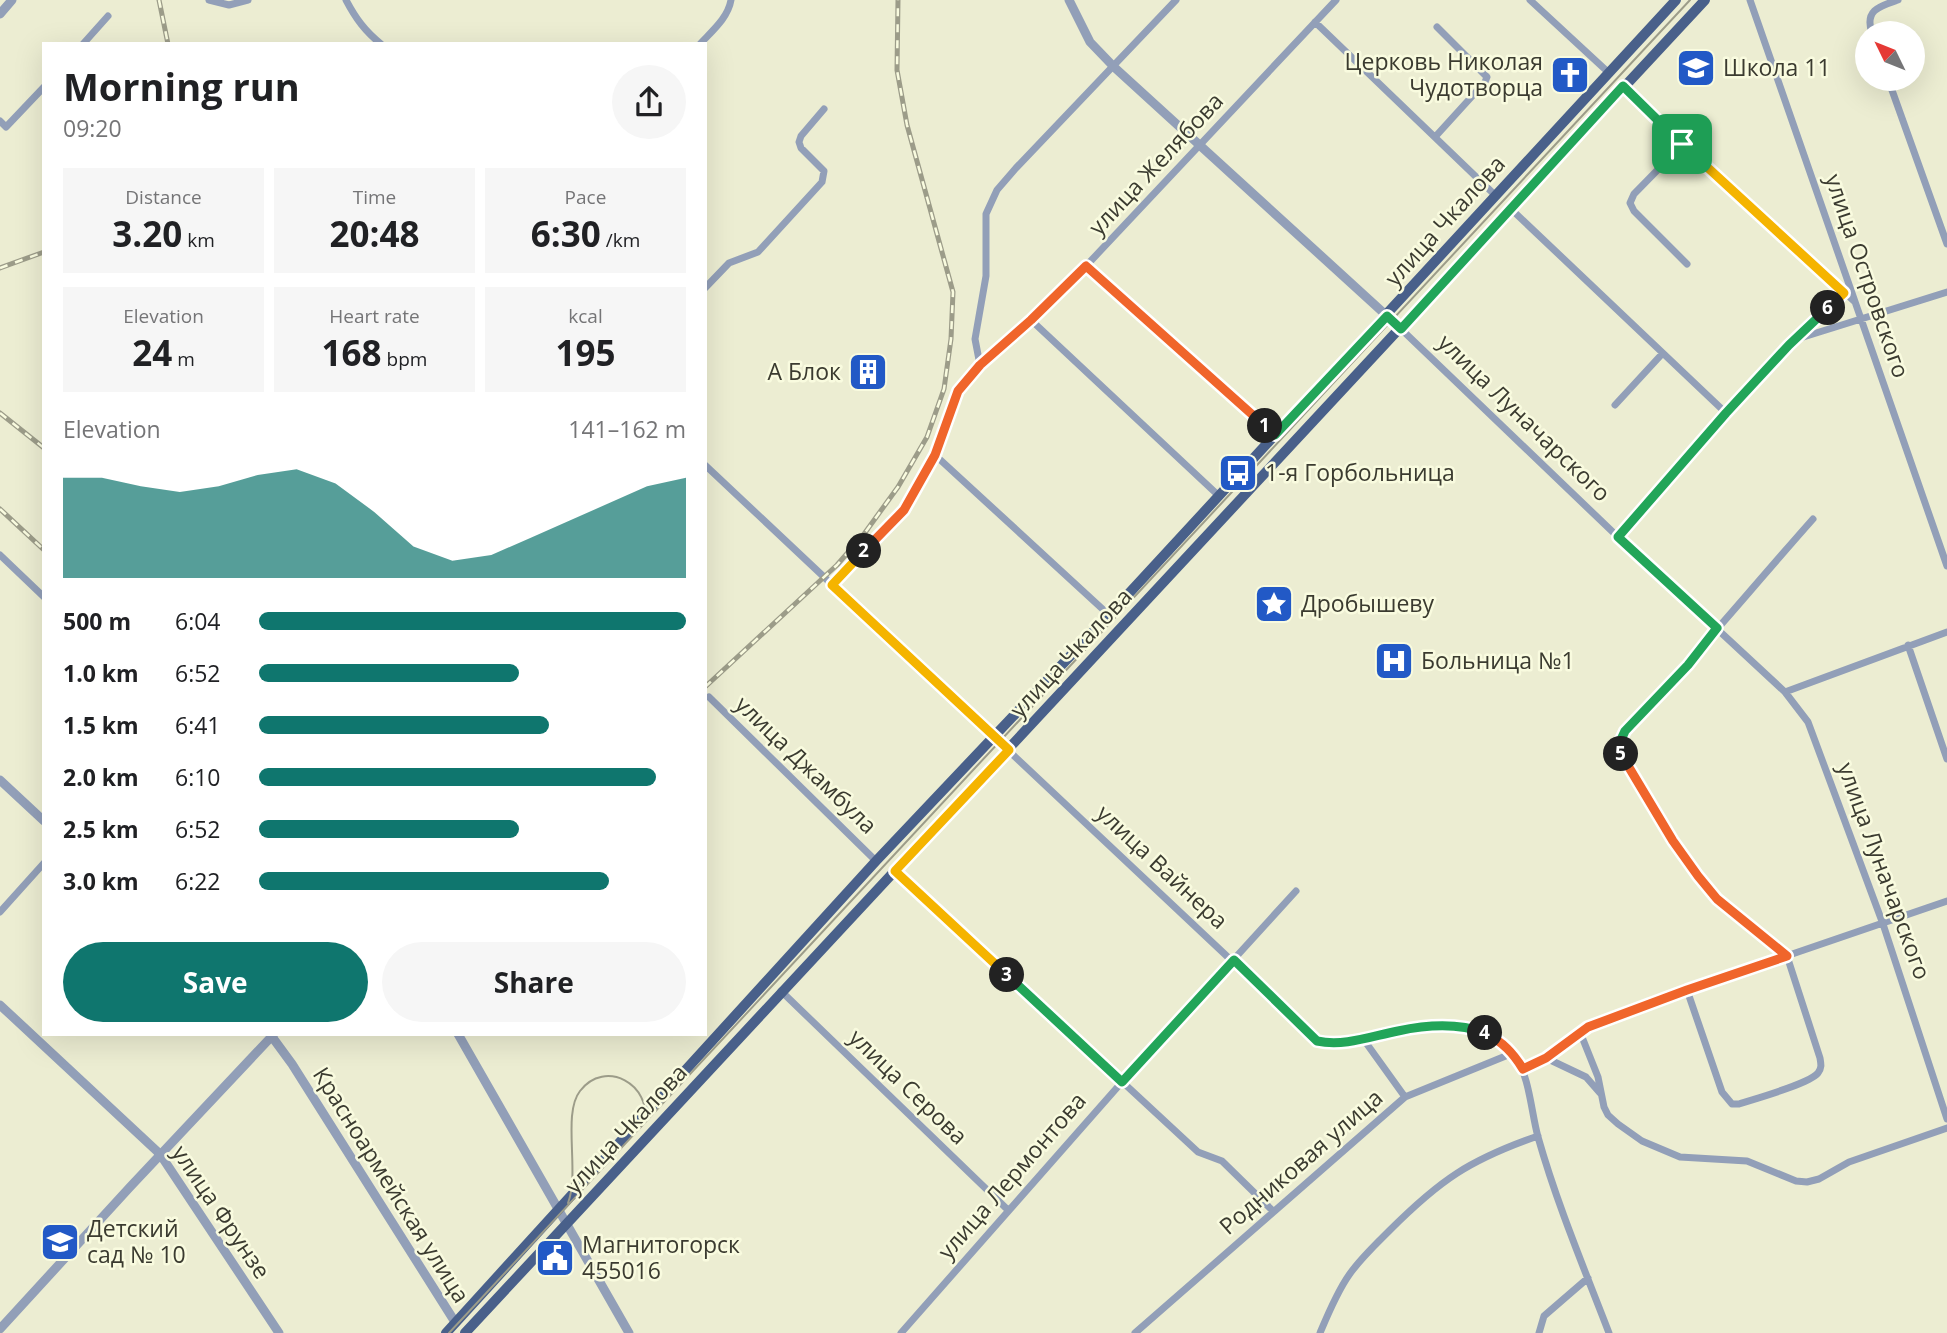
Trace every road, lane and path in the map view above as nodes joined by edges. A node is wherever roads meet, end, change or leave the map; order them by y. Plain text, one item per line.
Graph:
1 (12, 0) edge
2 (209, 0) edge
3 (248, 0) edge
4 (346, 0) edge
5 (731, 0) edge
6 (1069, 0) edge
7 (1336, 0) edge
8 (1530, 0) edge
9 (1676, 0) edge
10 (1705, 0) edge
11 (1750, 0) edge
12 (1898, 0) edge
13 (1172, 1) edge
14 (0, 14) edge
15 (108, 16) dead end
16 (1870, 21) edge
17 (1315, 22) junction
18 (1437, 27) dead end
19 (85, 42) edge
20 (378, 42) edge
21 (701, 42) edge
22 (1114, 67) junction
23 (1609, 73) junction
24 (1623, 86) junction
25 (42, 89) edge
26 (1892, 91) edge
27 (824, 108) dead end
28 (0, 121) edge
29 (1435, 137) junction
30 (1682, 144) junction
31 (1200, 145) junction
32 (1496, 196) junction
33 (1511, 209) junction
34 (1947, 244) edge
35 (1687, 264) dead end
36 (1086, 266) junction
37 (707, 286) edge
38 (1947, 292) edge
39 (1844, 293) junction
40 (1855, 303) junction
41 (1387, 316) junction
42 (1862, 319) junction
43 (1031, 320) junction
44 (1401, 329) junction
45 (1797, 339) junction
46 (1662, 354) junction
47 (980, 365) junction
48 (1615, 405) dead end
49 (1726, 413) junction
50 (1275, 435) junction
51 (935, 455) junction
52 (707, 467) edge
53 (1219, 496) junction
54 (1812, 519) dead end
55 (1618, 537) junction
56 (0, 555) edge
57 (1947, 566) edge
58 (832, 585) junction
59 (42, 595) edge
60 (1109, 615) junction
61 (1717, 628) junction
62 (1947, 632) edge
63 (1908, 645) junction
64 (1785, 692) junction
65 (709, 697) dead end
66 (995, 736) junction
67 (1009, 750) junction
68 (1947, 759) edge
69 (0, 780) edge
70 (42, 819) edge
71 (876, 861) junction
72 (42, 865) edge
73 (895, 871) junction
74 (1296, 891) dead end
75 (1947, 901) edge
76 (0, 912) edge
77 (1883, 924) junction
78 (1787, 956) junction
79 (1234, 960) junction
80 (1687, 990) junction
81 (781, 991) junction
82 (0, 1005) edge
83 (1580, 1032) junction
84 (271, 1036) edge
85 (273, 1036) edge
86 (459, 1036) edge
87 (1364, 1040) junction
88 (1513, 1053) junction
89 (1546, 1058) junction
90 (1523, 1069) junction
91 (1122, 1082) junction
92 (1602, 1095) junction
93 (1405, 1097) junction
94 (1947, 1119) edge
95 (1947, 1128) edge
96 (1538, 1136) junction
97 (160, 1154) junction
98 (556, 1210) junction
99 (1008, 1210) junction
100 (1273, 1211) junction
101 (565, 1226) junction
102 (1588, 1278) junction
103 (455, 1322) junction
104 (0, 1329) edge
105 (279, 1333) edge
106 (446, 1333) edge
107 (465, 1333) edge
108 (628, 1333) edge
109 (901, 1333) edge
110 (1135, 1333) edge
111 (1320, 1333) edge
112 (1539, 1333) edge
113 (1609, 1333) edge

1 - 14 street
2 - 3 street
4 - 20 street
5 - 21 street
6 - 22 street, улица Луначарского
7 - 17 street, улица Желябова
8 - 23 street
9 - 23 main road, улица Чкалова
10 - 24 main road, улица Чкалова
11 - 40 street, улица Островского
12 - 16 street
13 - 22 street
15 - 19 street
17 - 29 street
17 - 31 street, улица Желябова
18 - 29 street
22 - 31 street, улица Луначарского
22 - 47 street
23 - 32 main road, улица Чкалова
24 - 30 street
24 - 33 main road, улица Чкалова
25 - 28 street
26 - 34 street
27 - 37 street
29 - 32 street
30 - 35 street
30 - 39 street
31 - 36 street, улица Желябова
31 - 41 street, улица Луначарского
32 - 41 main road, улица Чкалова
33 - 44 main road, улица Чкалова
33 - 46 street
36 - 43 street, улица Желябова
36 - 50 street
38 - 42 street
39 - 40 street
39 - 45 street
40 - 42 street, улица Островского
41 - 44 main road, улица Луначарского
41 - 50 main road, улица Чкалова
42 - 45 street
42 - 57 street, улица Островского
43 - 47 street, улица Желябова
43 - 53 street
44 - 55 street, улица Луначарского
44 - 67 main road, улица Чкалова
45 - 49 street
46 - 48 street
46 - 49 street
47 - 51 street, улица Желябова
49 - 55 street
50 - 53 main road, улица Чкалова
51 - 58 street, улица Желябова
51 - 60 street
52 - 58 street, улица Вайнера
53 - 60 main road, улица Чкалова
54 - 61 street
55 - 61 street, улица Луначарского
56 - 59 street
58 - 66 street, улица Вайнера
60 - 66 main road, улица Чкалова
61 - 64 street, улица Луначарского
61 - 78 street
62 - 63 street
63 - 64 street
63 - 68 street
64 - 77 street, улица Луначарского
65 - 71 street, улица Джамбула
66 - 67 street, улица Вайнера
66 - 71 main road, улица Чкалова
67 - 73 main road, улица Чкалова
67 - 79 street, улица Вайнера
69 - 70 street
71 - 98 main road, улица Чкалова
72 - 76 street
73 - 81 main road, улица Чкалова
73 - 91 street
74 - 79 street, улица Лермонтова
75 - 77 street
77 - 78 street
77 - 94 street, улица Луначарского
78 - 80 street
78 - 80 street
79 - 87 street, улица Вайнера
79 - 91 street, улица Лермонтова
80 - 83 street
81 - 99 street, улица Серова
81 - 101 main road, улица Чкалова
82 - 97 street, улица Фрунзе
83 - 89 street
83 - 92 street
84 - 97 street
85 - 103 street, Красноармейская улица
86 - 98 street
87 - 88 street, улица Вайнера
87 - 93 street
88 - 90 street, улица Вайнера
88 - 93 street, Родниковая улица
89 - 90 street
89 - 92 street
90 - 96 street, улица Вайнера
91 - 99 street, улица Лермонтова
91 - 100 street
92 - 95 street
93 - 100 street, Родниковая улица
96 - 102 street, улица Вайнера
96 - 111 street
97 - 104 street
97 - 105 street, улица Фрунзе
98 - 101 street
98 - 103 main road, улица Чкалова
99 - 109 street, улица Лермонтова
100 - 110 street, Родниковая улица
101 - 107 main road, улица Чкалова
101 - 108 street
102 - 112 street
102 - 113 street, улица Вайнера
103 - 106 main road, улица Чкалова

